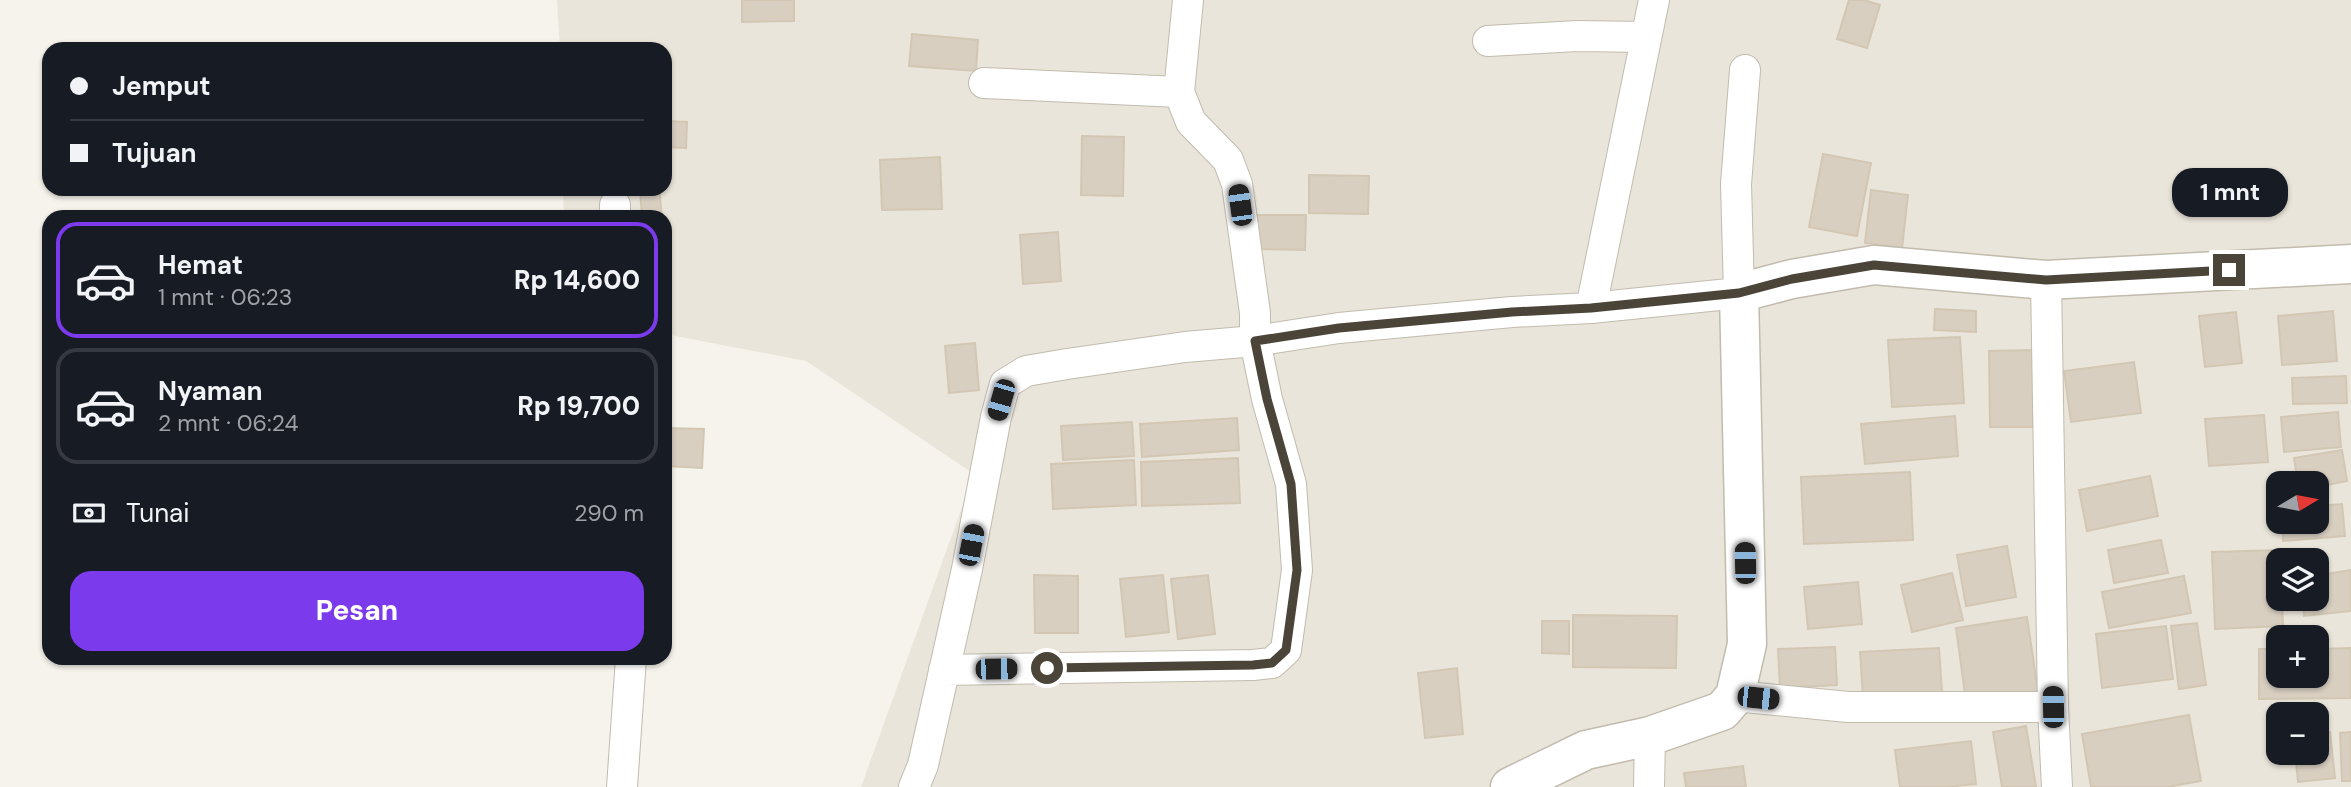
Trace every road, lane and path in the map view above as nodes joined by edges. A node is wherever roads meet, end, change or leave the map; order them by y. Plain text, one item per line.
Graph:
1 (1188, 0) edge
2 (1654, 0) edge
3 (1646, 37) junction
4 (1488, 41) dead end
5 (1745, 70) dead end
6 (984, 83) dead end
7 (1179, 92) junction
8 (2351, 264) edge
9 (2046, 280) junction
10 (1739, 293) junction
11 (1591, 308) junction
12 (1255, 341) junction
13 (631, 665) edge
14 (944, 670) junction
15 (1735, 696) junction
16 (2053, 707) junction
17 (1650, 736) junction
18 (622, 787) edge
19 (914, 787) edge
20 (1510, 787) edge
21 (1649, 787) edge
22 (2057, 787) edge

1 - 7 street
2 - 3 street
3 - 4 street
3 - 11 street
5 - 10 street
6 - 7 street
7 - 12 street
8 - 9 street
9 - 10 street
9 - 16 street
10 - 11 street
10 - 15 street
11 - 12 street
12 - 14 street
12 - 14 street
13 - 18 street
14 - 19 street
15 - 16 street
15 - 17 street
16 - 22 street
17 - 20 street
17 - 21 street

